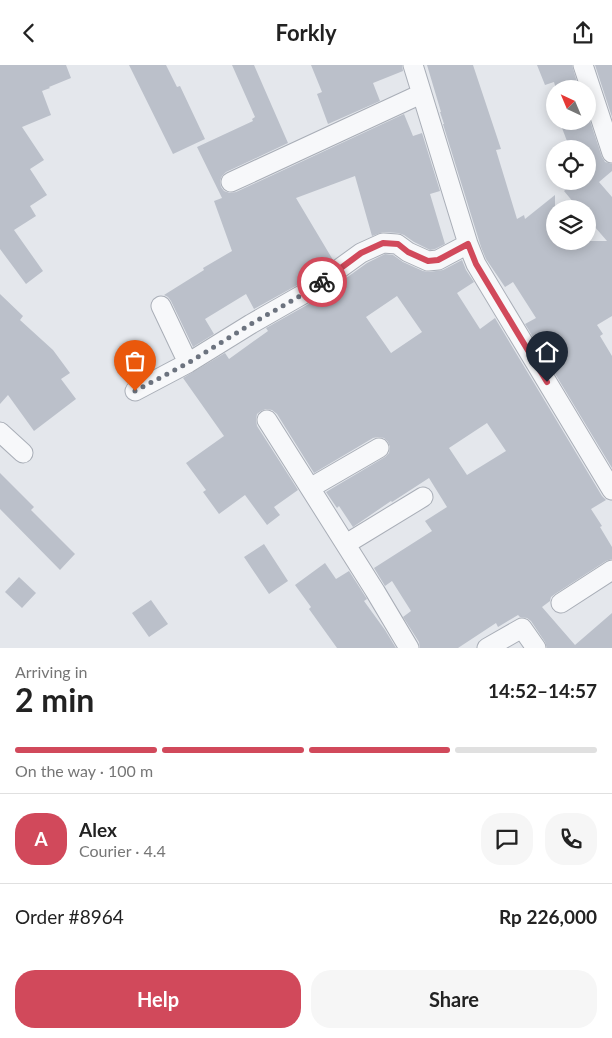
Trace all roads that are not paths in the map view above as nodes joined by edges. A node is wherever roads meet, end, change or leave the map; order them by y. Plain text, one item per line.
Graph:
1 (412, 65) edge
2 (583, 65) edge
3 (421, 93) junction
4 (612, 153) edge
5 (231, 182) dead end
6 (468, 244) junction
7 (161, 306) dead end
8 (188, 363) junction
9 (135, 391) dead end
10 (267, 420) dead end
11 (0, 432) edge
12 (379, 448) dead end
13 (23, 453) dead end
14 (310, 488) junction
15 (612, 490) edge
16 (423, 497) dead end
17 (346, 544) junction
18 (612, 570) edge
19 (561, 603) dead end
20 (409, 648) edge
21 (487, 648) edge
22 (536, 648) edge

1 - 3 street
2 - 4 street
3 - 5 street
3 - 6 street
6 - 8 street
6 - 15 street
7 - 8 street
8 - 9 street
10 - 14 street
11 - 13 street
12 - 14 street
14 - 17 street
16 - 17 street
17 - 20 street
18 - 19 street
21 - 22 street

